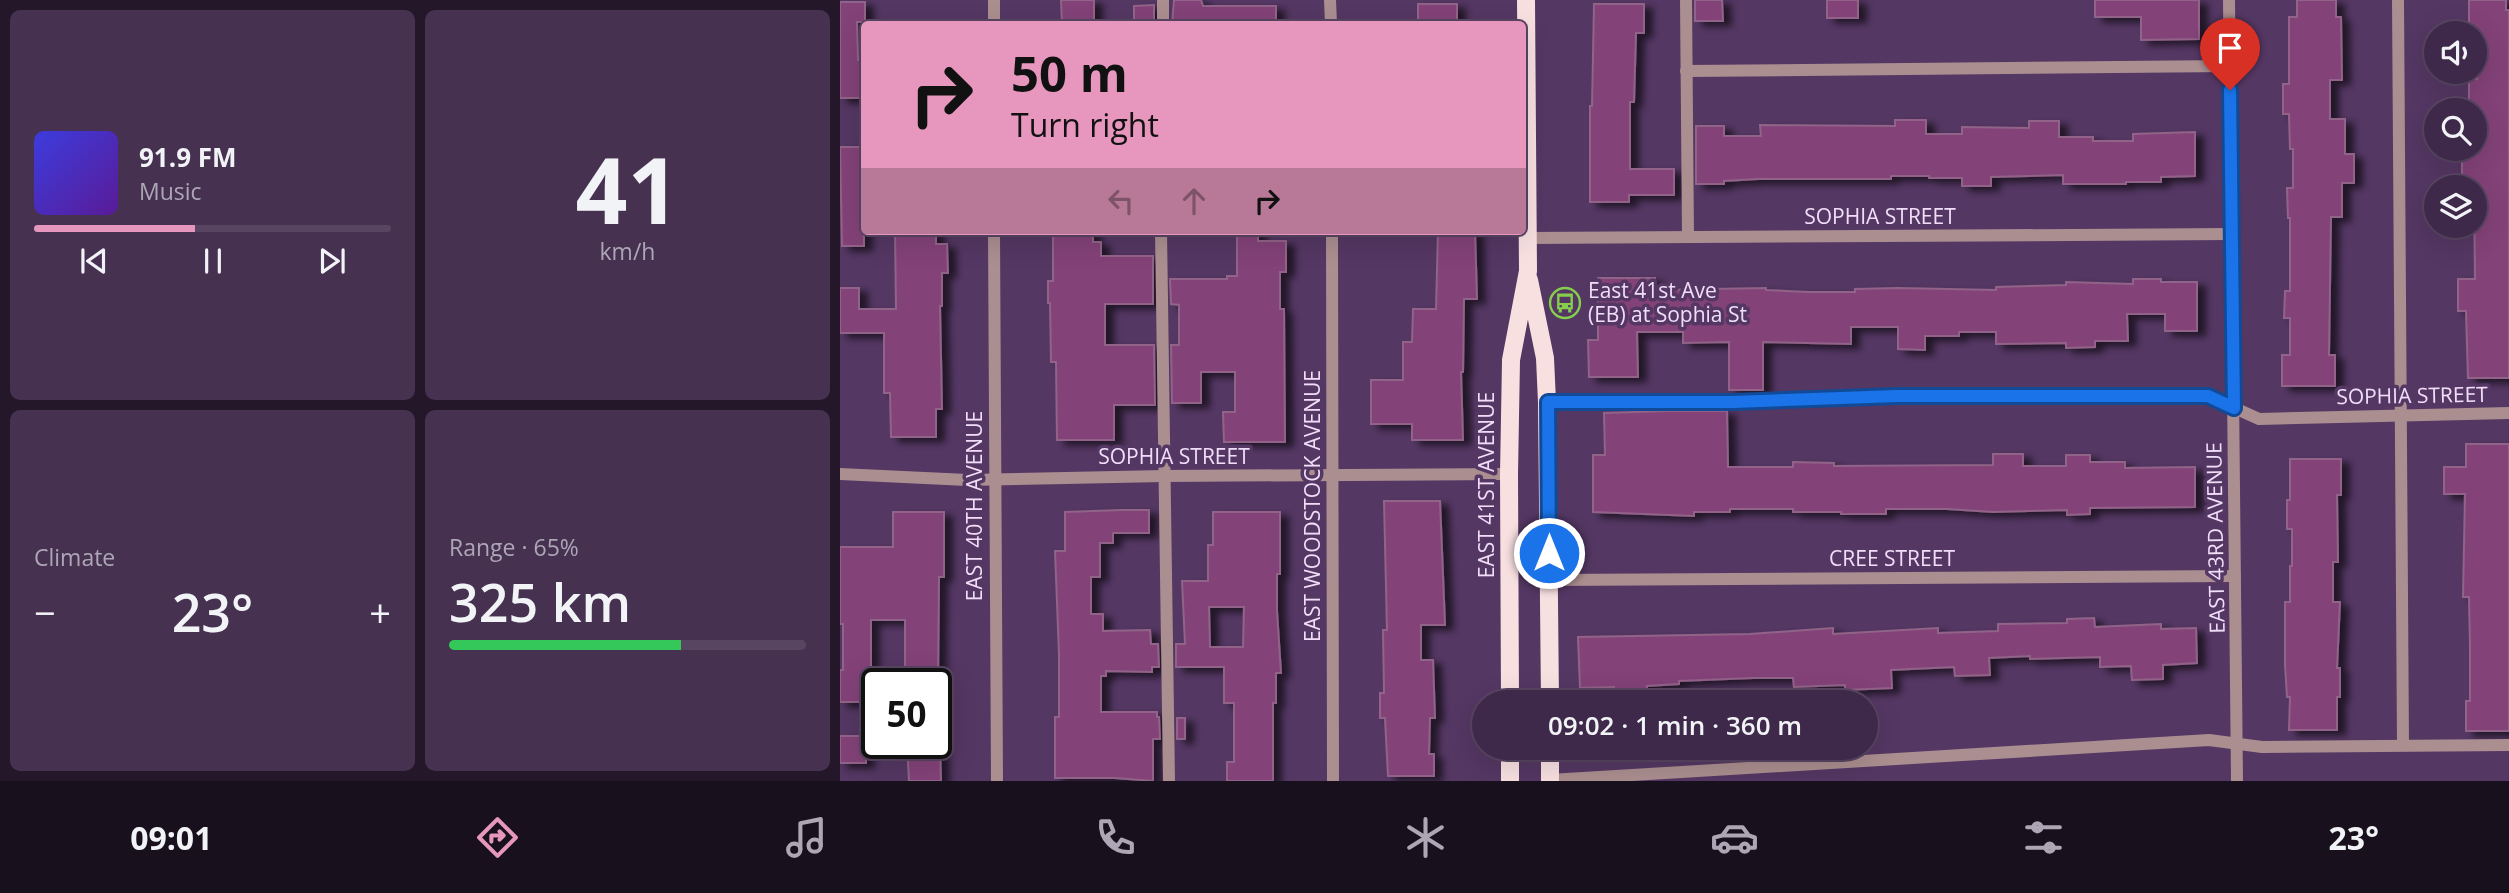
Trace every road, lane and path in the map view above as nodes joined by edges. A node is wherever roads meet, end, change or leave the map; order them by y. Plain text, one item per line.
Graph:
1 (994, 0) edge
2 (1163, 0) edge
3 (1330, 0) edge
4 (1526, 0) edge
5 (1686, 0) edge
6 (2229, 0) edge
7 (2398, 0) edge
8 (994, 21) edge
9 (1163, 21) edge
10 (1331, 21) edge
11 (2230, 66) junction
12 (1686, 71) junction
13 (2232, 234) junction
14 (994, 235) edge
15 (1161, 235) edge
16 (1332, 235) edge
17 (1688, 237) junction
18 (1528, 239) junction
19 (1528, 271) junction
20 (1548, 402) junction
21 (2234, 408) junction
22 (2509, 413) edge
23 (2402, 415) junction
24 (840, 474) edge
25 (1509, 474) junction
26 (1333, 475) junction
27 (1164, 476) junction
28 (994, 479) junction
29 (2235, 576) junction
30 (1549, 580) junction
31 (1510, 690) edge
32 (1550, 690) edge
33 (2236, 743) junction
34 (2403, 744) junction
35 (2509, 745) edge
36 (1510, 760) edge
37 (1550, 760) edge
38 (996, 781) edge
39 (1169, 781) edge
40 (1333, 781) edge
41 (1510, 781) edge
42 (1550, 781) edge
43 (2237, 781) edge

1 - 8 street
2 - 9 street
3 - 10 street
4 - 18 main road, EAST 41ST AVENUE
5 - 12 street
6 - 11 street, EAST 43RD AVENUE
7 - 23 street
11 - 12 street
11 - 13 street, EAST 43RD AVENUE
12 - 17 street
13 - 17 street, SOPHIA STREET
13 - 21 street, EAST 43RD AVENUE
14 - 28 street, EAST 40TH AVENUE
15 - 27 street
16 - 26 street, EAST WOODSTOCK AVENUE
17 - 18 street, SOPHIA STREET
18 - 19 main road, EAST 41ST AVENUE
19 - 20 main road, EAST 41ST AVENUE
19 - 25 main road, EAST 41ST AVENUE
20 - 21 street, SOPHIA STREET
20 - 30 main road, EAST 41ST AVENUE
21 - 23 street, SOPHIA STREET
21 - 29 street, EAST 43RD AVENUE
22 - 23 street, SOPHIA STREET
23 - 34 street
24 - 28 street, SOPHIA STREET
25 - 26 street, SOPHIA STREET
25 - 31 main road, EAST 41ST AVENUE
26 - 27 street, SOPHIA STREET
26 - 40 street, EAST WOODSTOCK AVENUE
27 - 28 street, SOPHIA STREET
27 - 39 street
28 - 38 street, EAST 40TH AVENUE
29 - 30 street, CREE STREET
29 - 33 street, EAST 43RD AVENUE
30 - 32 main road, EAST 41ST AVENUE
33 - 34 street
33 - 42 street
33 - 43 street, EAST 43RD AVENUE
34 - 35 street
36 - 41 main road
37 - 42 main road

